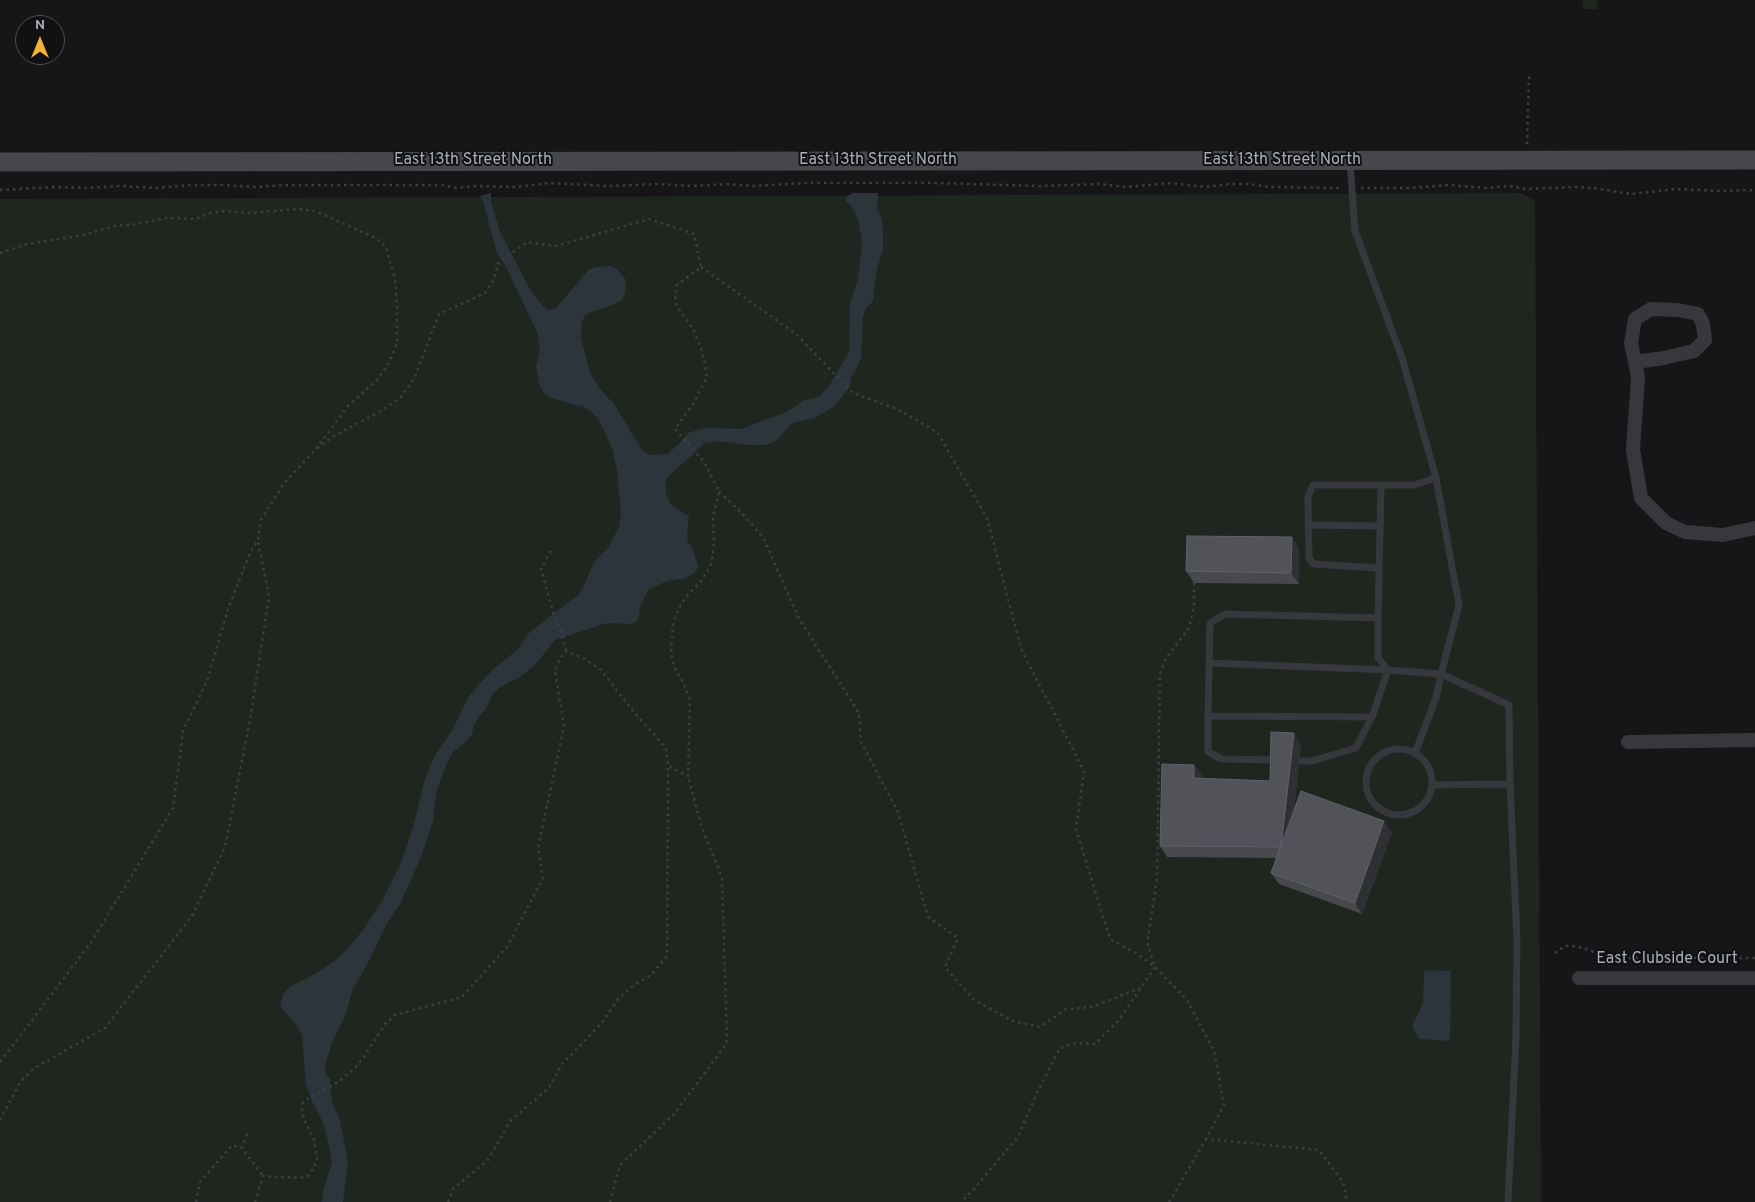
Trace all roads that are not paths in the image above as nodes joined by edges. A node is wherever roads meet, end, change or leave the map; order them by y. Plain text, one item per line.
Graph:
1 (1755, 160) edge
2 (1350, 161) junction
3 (0, 162) edge
4 (1635, 362) junction
5 (1436, 478) junction
6 (1381, 485) junction
7 (1308, 524) junction
8 (1380, 526) junction
9 (1755, 528) edge
10 (1380, 568) junction
11 (1378, 618) junction
12 (1209, 663) junction
13 (1388, 670) junction
14 (1441, 674) junction
15 (1208, 716) junction
16 (1372, 718) junction
17 (1755, 740) edge
18 (1628, 742) dead end
19 (1415, 753) junction
20 (1510, 784) junction
21 (1432, 785) junction
22 (1578, 978) dead end
23 (1755, 978) edge
24 (1508, 1202) edge

1 - 2 main road, East 13th Street North
2 - 3 main road, East 13th Street North
2 - 5 lane
4 - 4 street
4 - 9 street
5 - 6 lane
5 - 14 lane
6 - 7 lane
6 - 8 lane
7 - 8 lane
7 - 10 lane
8 - 10 lane
10 - 11 lane
11 - 12 lane
11 - 13 lane
12 - 13 lane
12 - 15 lane
13 - 14 lane
13 - 16 lane
14 - 19 lane
14 - 20 lane
15 - 16 lane
15 - 16 lane
17 - 18 street
19 - 21 lane
19 - 21 lane
20 - 21 lane
20 - 24 lane
22 - 23 street, East Clubside Court

